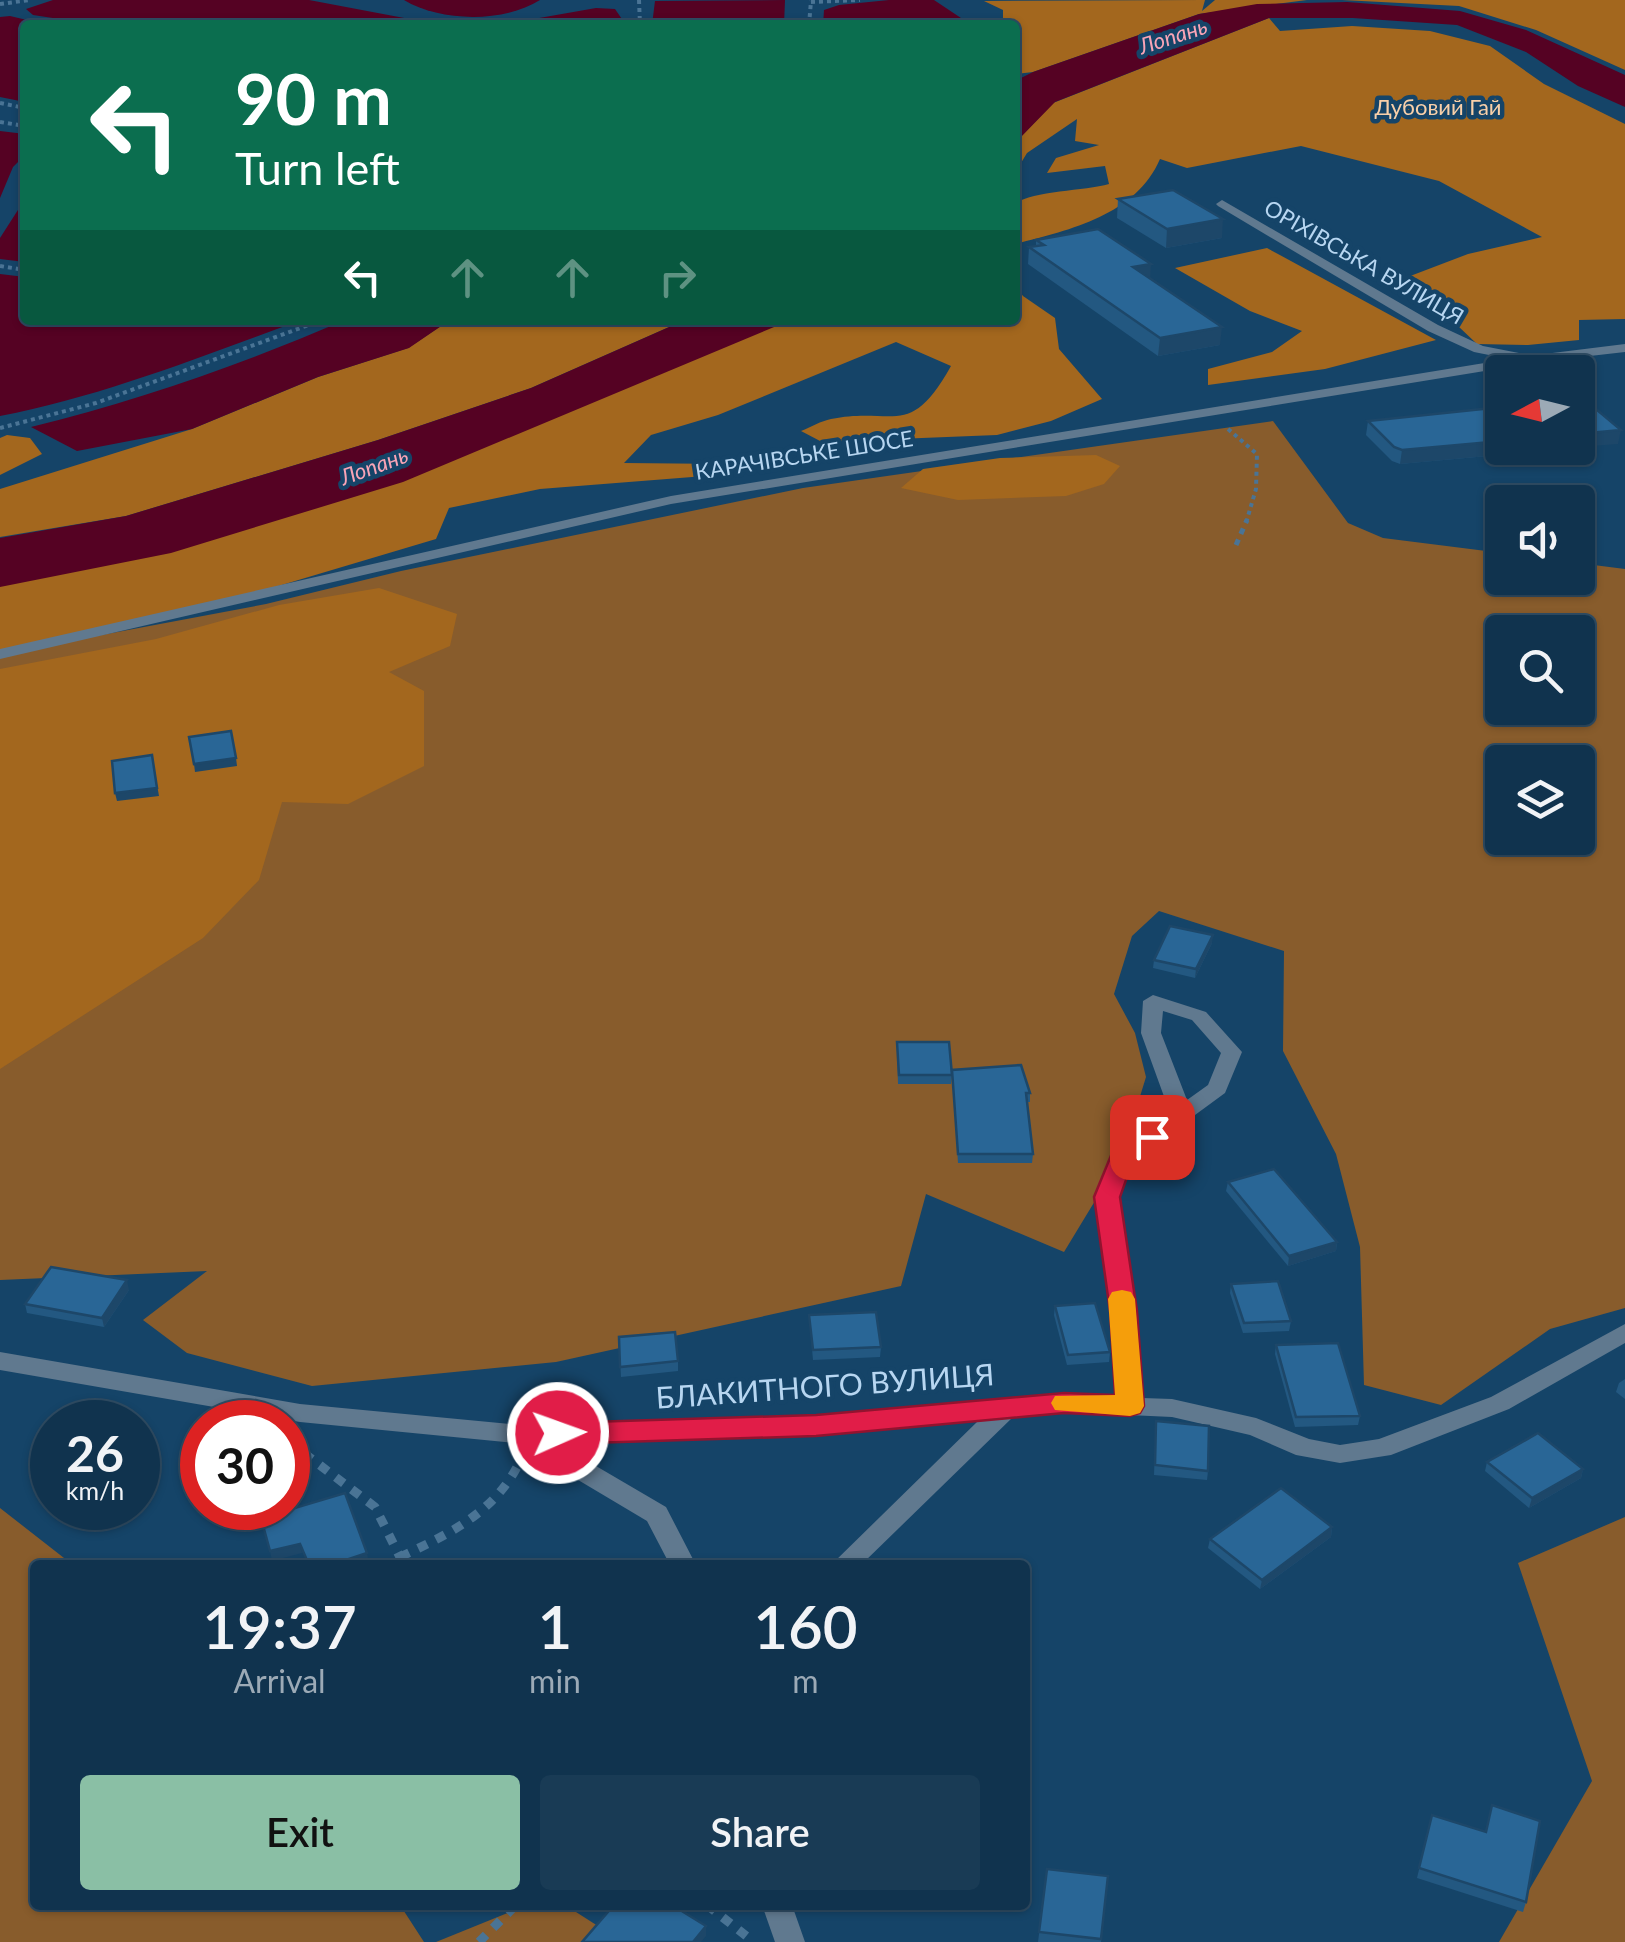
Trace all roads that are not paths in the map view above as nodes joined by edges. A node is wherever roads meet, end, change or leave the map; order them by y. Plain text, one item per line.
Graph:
1 (1222, 204) dead end
2 (1625, 348) edge
3 (1524, 355) edge
4 (1570, 355) edge
5 (1485, 368) edge
6 (0, 654) edge
7 (1182, 1116) junction
8 (1625, 1332) edge
9 (0, 1361) edge
10 (1130, 1406) junction
11 (1007, 1408) junction
12 (522, 1434) junction
13 (680, 1560) edge
14 (849, 1560) edge
15 (779, 1910) edge
16 (790, 1942) edge

1 - 3 street, ОРІХІВСЬКА ВУЛИЦЯ
2 - 4 street, КАРАЧІВСЬКЕ ШОСЕ
5 - 6 street, КАРАЧІВСЬКЕ ШОСЕ
7 - 7 street
7 - 10 street
8 - 10 street, БЛАКИТНОГО ВУЛИЦЯ
9 - 12 street, БЛАКИТНОГО ВУЛИЦЯ
10 - 11 street, БЛАКИТНОГО ВУЛИЦЯ
11 - 12 street, БЛАКИТНОГО ВУЛИЦЯ
11 - 14 street
12 - 13 street
15 - 16 street

